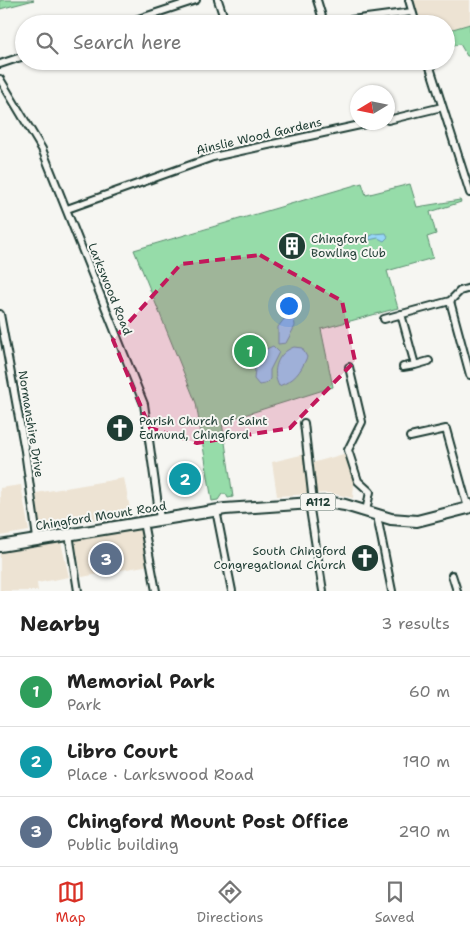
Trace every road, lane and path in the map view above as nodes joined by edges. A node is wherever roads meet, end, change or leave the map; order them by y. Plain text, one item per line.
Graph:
1 (196, 0) edge
2 (218, 0) edge
3 (317, 0) edge
4 (409, 0) edge
5 (412, 12) junction
6 (150, 15) edge
7 (223, 15) edge
8 (321, 15) edge
9 (388, 15) edge
10 (413, 15) edge
11 (15, 59) edge
12 (0, 64) edge
13 (431, 70) edge
14 (0, 79) edge
15 (442, 108) junction
16 (395, 118) edge
17 (350, 127) edge
18 (470, 169) edge
19 (462, 171) junction
20 (470, 193) edge
21 (67, 209) junction
22 (470, 288) edge
23 (450, 301) junction
24 (0, 314) edge
25 (401, 314) junction
26 (384, 319) dead end
27 (429, 361) dead end
28 (415, 365) junction
29 (349, 367) dead end
30 (403, 367) dead end
31 (470, 375) edge
32 (304, 423) dead end
33 (410, 437) dead end
34 (311, 502) junction
35 (469, 507) edge
36 (216, 510) junction
37 (366, 511) junction
38 (377, 516) junction
39 (160, 520) junction
40 (143, 522) junction
41 (69, 534) junction
42 (37, 538) junction
43 (0, 546) edge
44 (452, 575) dead end
45 (78, 591) edge
46 (156, 591) edge
47 (232, 591) edge
48 (323, 591) edge
49 (392, 591) edge
50 (457, 591) edge

1 - 6 street
2 - 7 street
3 - 8 street
4 - 5 street
5 - 9 street
5 - 10 street
11 - 12 street
13 - 15 street
14 - 21 street, Larkswood Road
15 - 16 street
15 - 19 street
17 - 21 street, Ainslie Wood Gardens
18 - 19 street
19 - 20 street
21 - 39 street, Larkswood Road
22 - 23 street
23 - 25 street
23 - 31 street
24 - 42 street, Normanshire Drive
25 - 26 street
25 - 28 street
27 - 28 street
28 - 30 street
29 - 37 street
32 - 34 street
33 - 35 street
34 - 36 main road, Chingford Mount Road / A112
34 - 37 main road, Chingford Mount Road / A112
34 - 48 street
35 - 38 main road, Chingford Mount Road / A112
36 - 39 main road, Chingford Mount Road / A112
36 - 47 street
37 - 38 main road, Chingford Mount Road / A112
38 - 49 street
39 - 40 main road, Chingford Mount Road / A112
40 - 41 main road, Chingford Mount Road / A112
40 - 46 street
41 - 42 main road, Chingford Mount Road / A112
41 - 45 street
42 - 43 main road, Chingford Mount Road / A112
44 - 50 street

